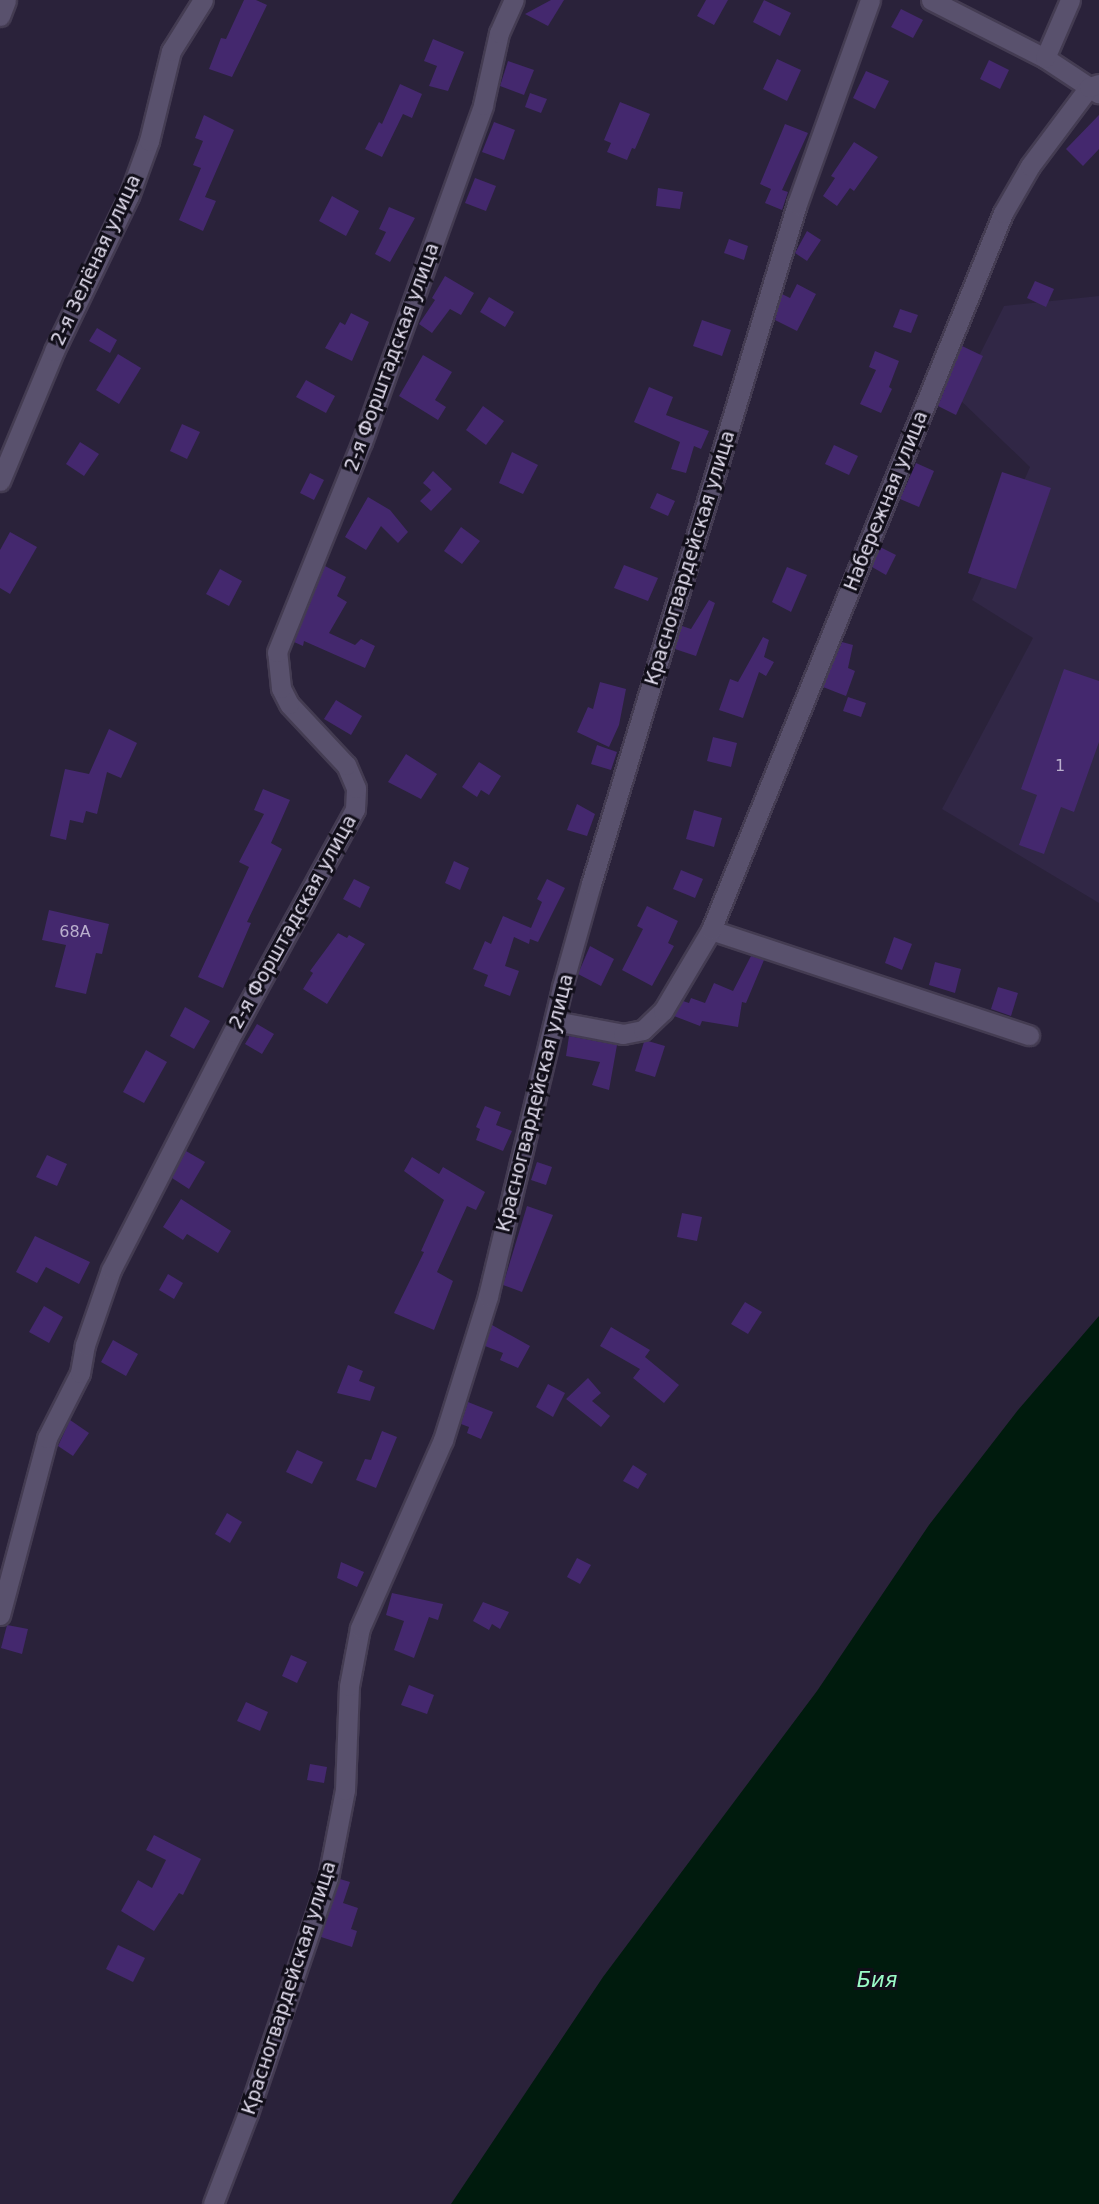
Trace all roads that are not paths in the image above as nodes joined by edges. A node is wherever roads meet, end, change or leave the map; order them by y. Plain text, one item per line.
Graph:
1 (203, 0) edge
2 (514, 0) edge
3 (870, 0) edge
4 (931, 0) edge
5 (1070, 0) edge
6 (1045, 58) junction
7 (1096, 88) edge
8 (0, 481) edge
9 (711, 930) junction
10 (555, 1021) junction
11 (1028, 1035) dead end
12 (0, 1615) edge
13 (213, 2204) edge

1 - 8 street, 2-я Зелёная улица
2 - 12 street, 2-я Форштадская улица
3 - 10 street, Красногвардейская улица
4 - 6 street
5 - 6 street
6 - 7 street
7 - 9 street, Набережная улица
9 - 10 street, Набережная улица
9 - 11 street
10 - 13 street, Красногвардейская улица

